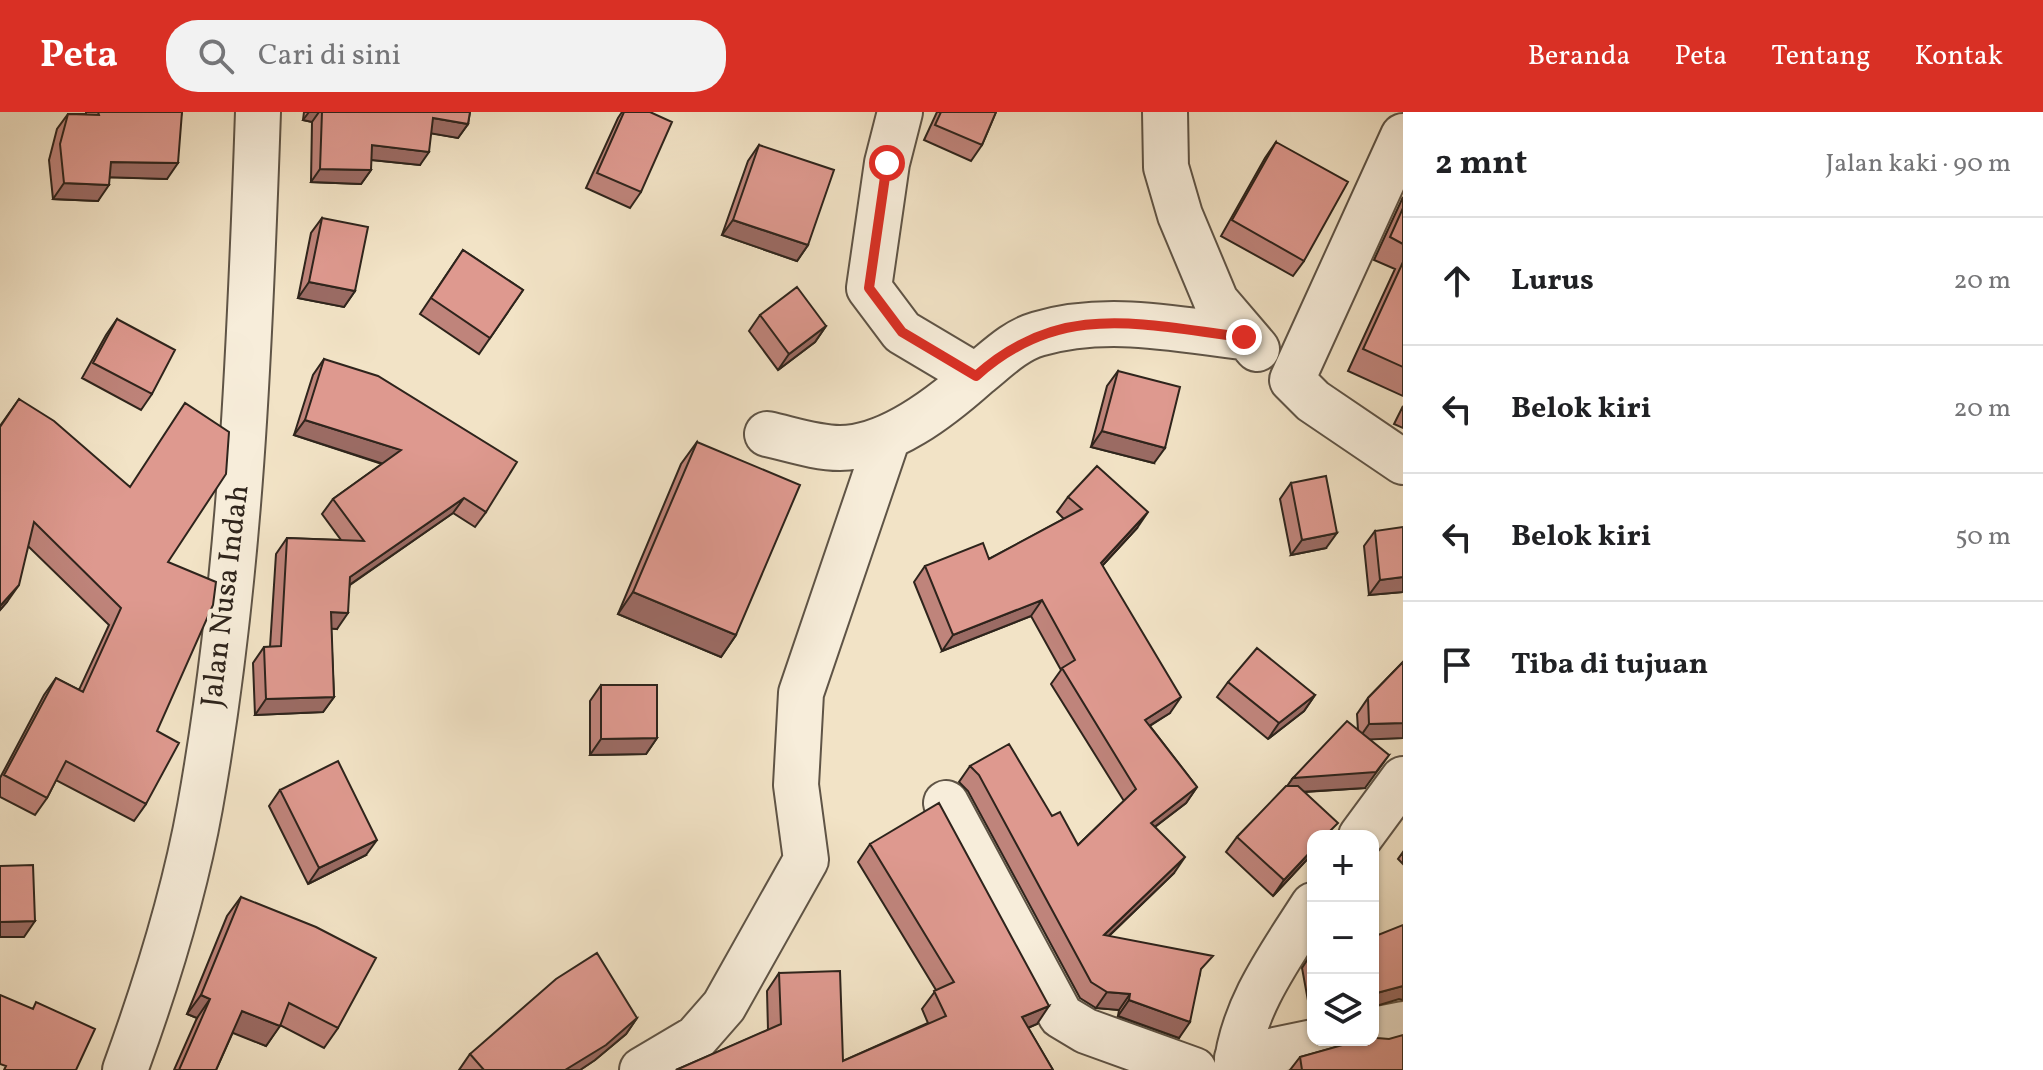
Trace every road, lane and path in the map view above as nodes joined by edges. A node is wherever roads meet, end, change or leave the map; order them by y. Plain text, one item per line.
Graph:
1 (258, 112) edge
2 (900, 112) edge
3 (1165, 112) edge
4 (1403, 136) edge
5 (1244, 337) junction
6 (976, 376) junction
7 (1292, 380) junction
8 (767, 434) dead end
9 (887, 440) junction
10 (1403, 462) edge
11 (1403, 779) edge
12 (946, 803) dead end
13 (1365, 830) edge
14 (1307, 914) edge
15 (1403, 1024) edge
16 (1379, 1029) edge
17 (1307, 1044) edge
18 (1237, 1064) edge
19 (125, 1070) edge
20 (642, 1070) edge
21 (1194, 1070) edge

1 - 19 street, Jalan Nusa Indah
2 - 6 street
3 - 5 street
4 - 7 street
5 - 6 street
5 - 7 street
6 - 9 street
7 - 10 street
8 - 9 street
9 - 20 street
11 - 13 street
12 - 21 street
14 - 18 street
15 - 16 street
17 - 18 street

